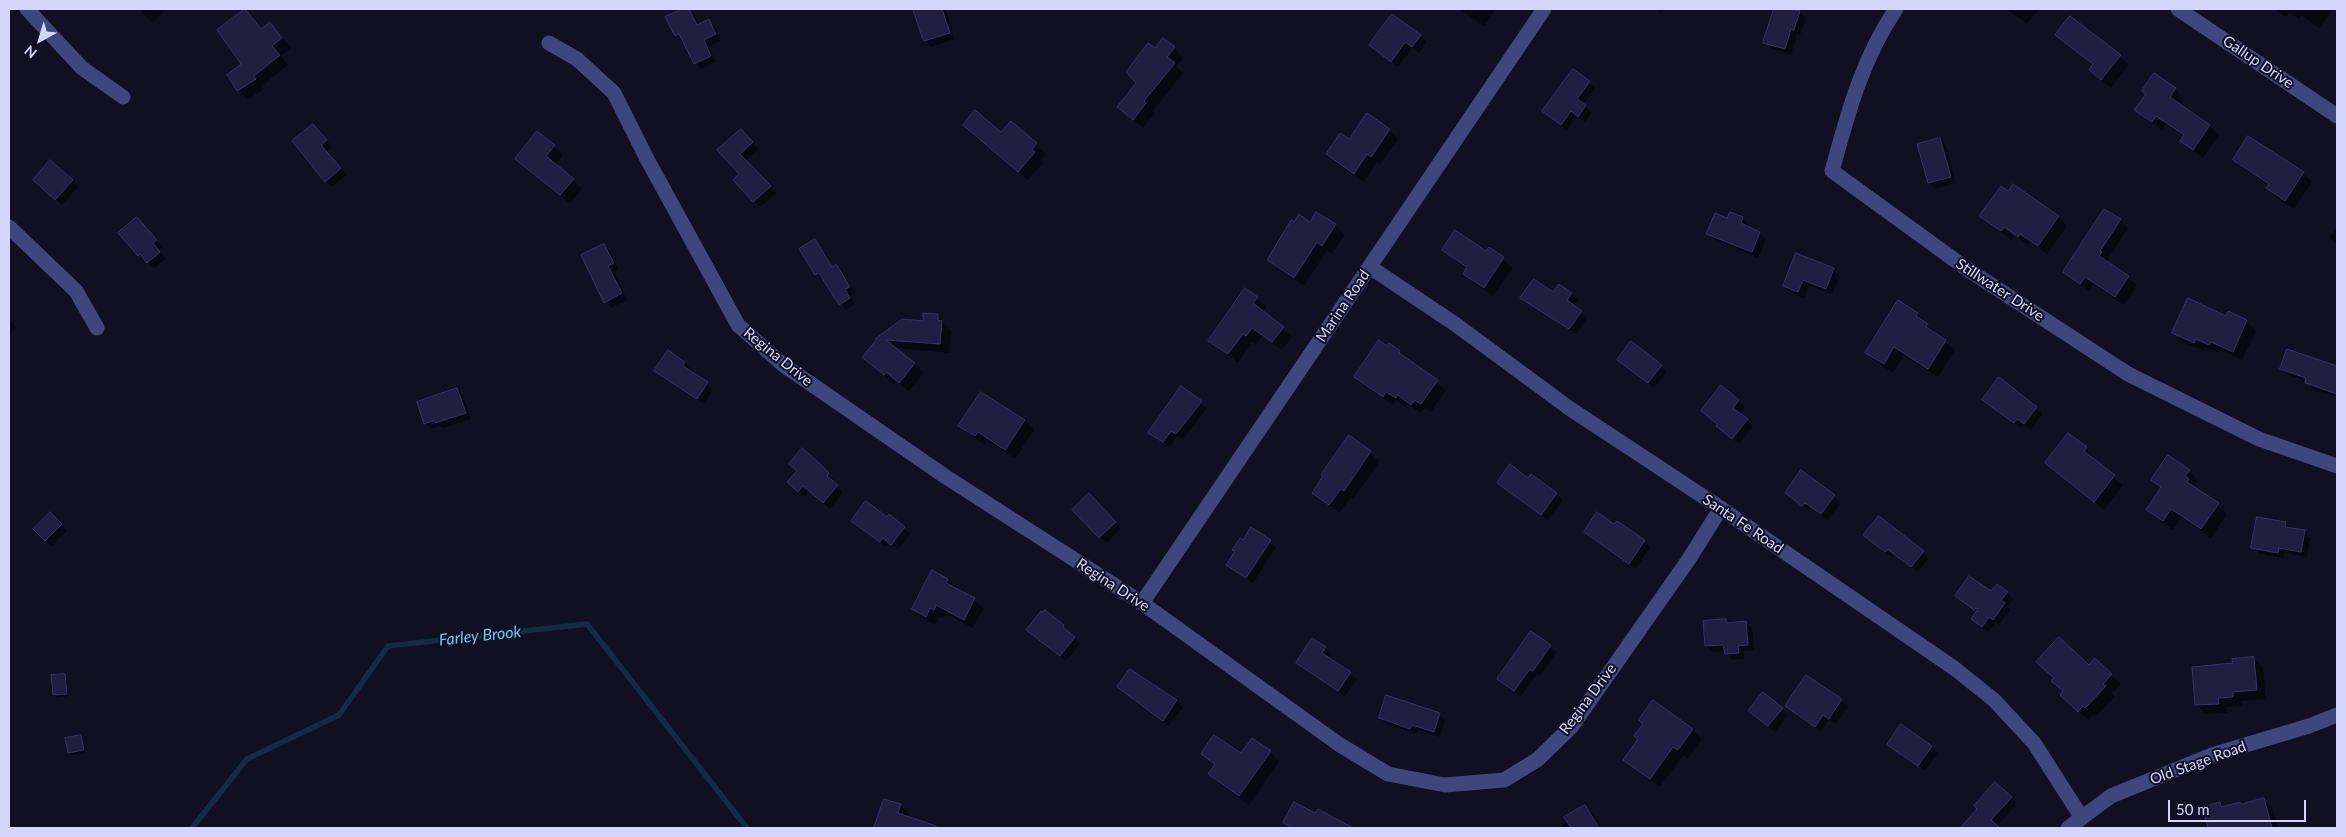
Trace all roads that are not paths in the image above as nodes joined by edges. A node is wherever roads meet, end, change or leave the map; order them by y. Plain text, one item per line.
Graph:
1 (27, 9) edge
2 (1544, 9) edge
3 (1896, 9) edge
4 (2178, 9) edge
5 (549, 43) dead end
6 (123, 97) dead end
7 (2337, 116) edge
8 (9, 227) edge
9 (1370, 267) junction
10 (97, 328) dead end
11 (2337, 466) edge
12 (1721, 508) junction
13 (1142, 603) junction
14 (2337, 715) edge
15 (2082, 818) junction
16 (2068, 828) edge

1 - 6 street
2 - 9 street, Marina Road
3 - 11 street, Stillwater Drive
4 - 7 street, Gallup Drive
5 - 13 street, Regina Drive
8 - 10 street
9 - 12 street, Santa Fe Road
9 - 13 street, Marina Road
12 - 13 street, Regina Drive
12 - 15 street, Santa Fe Road
14 - 15 street, Old Stage Road
15 - 16 street, Old Stage Road

